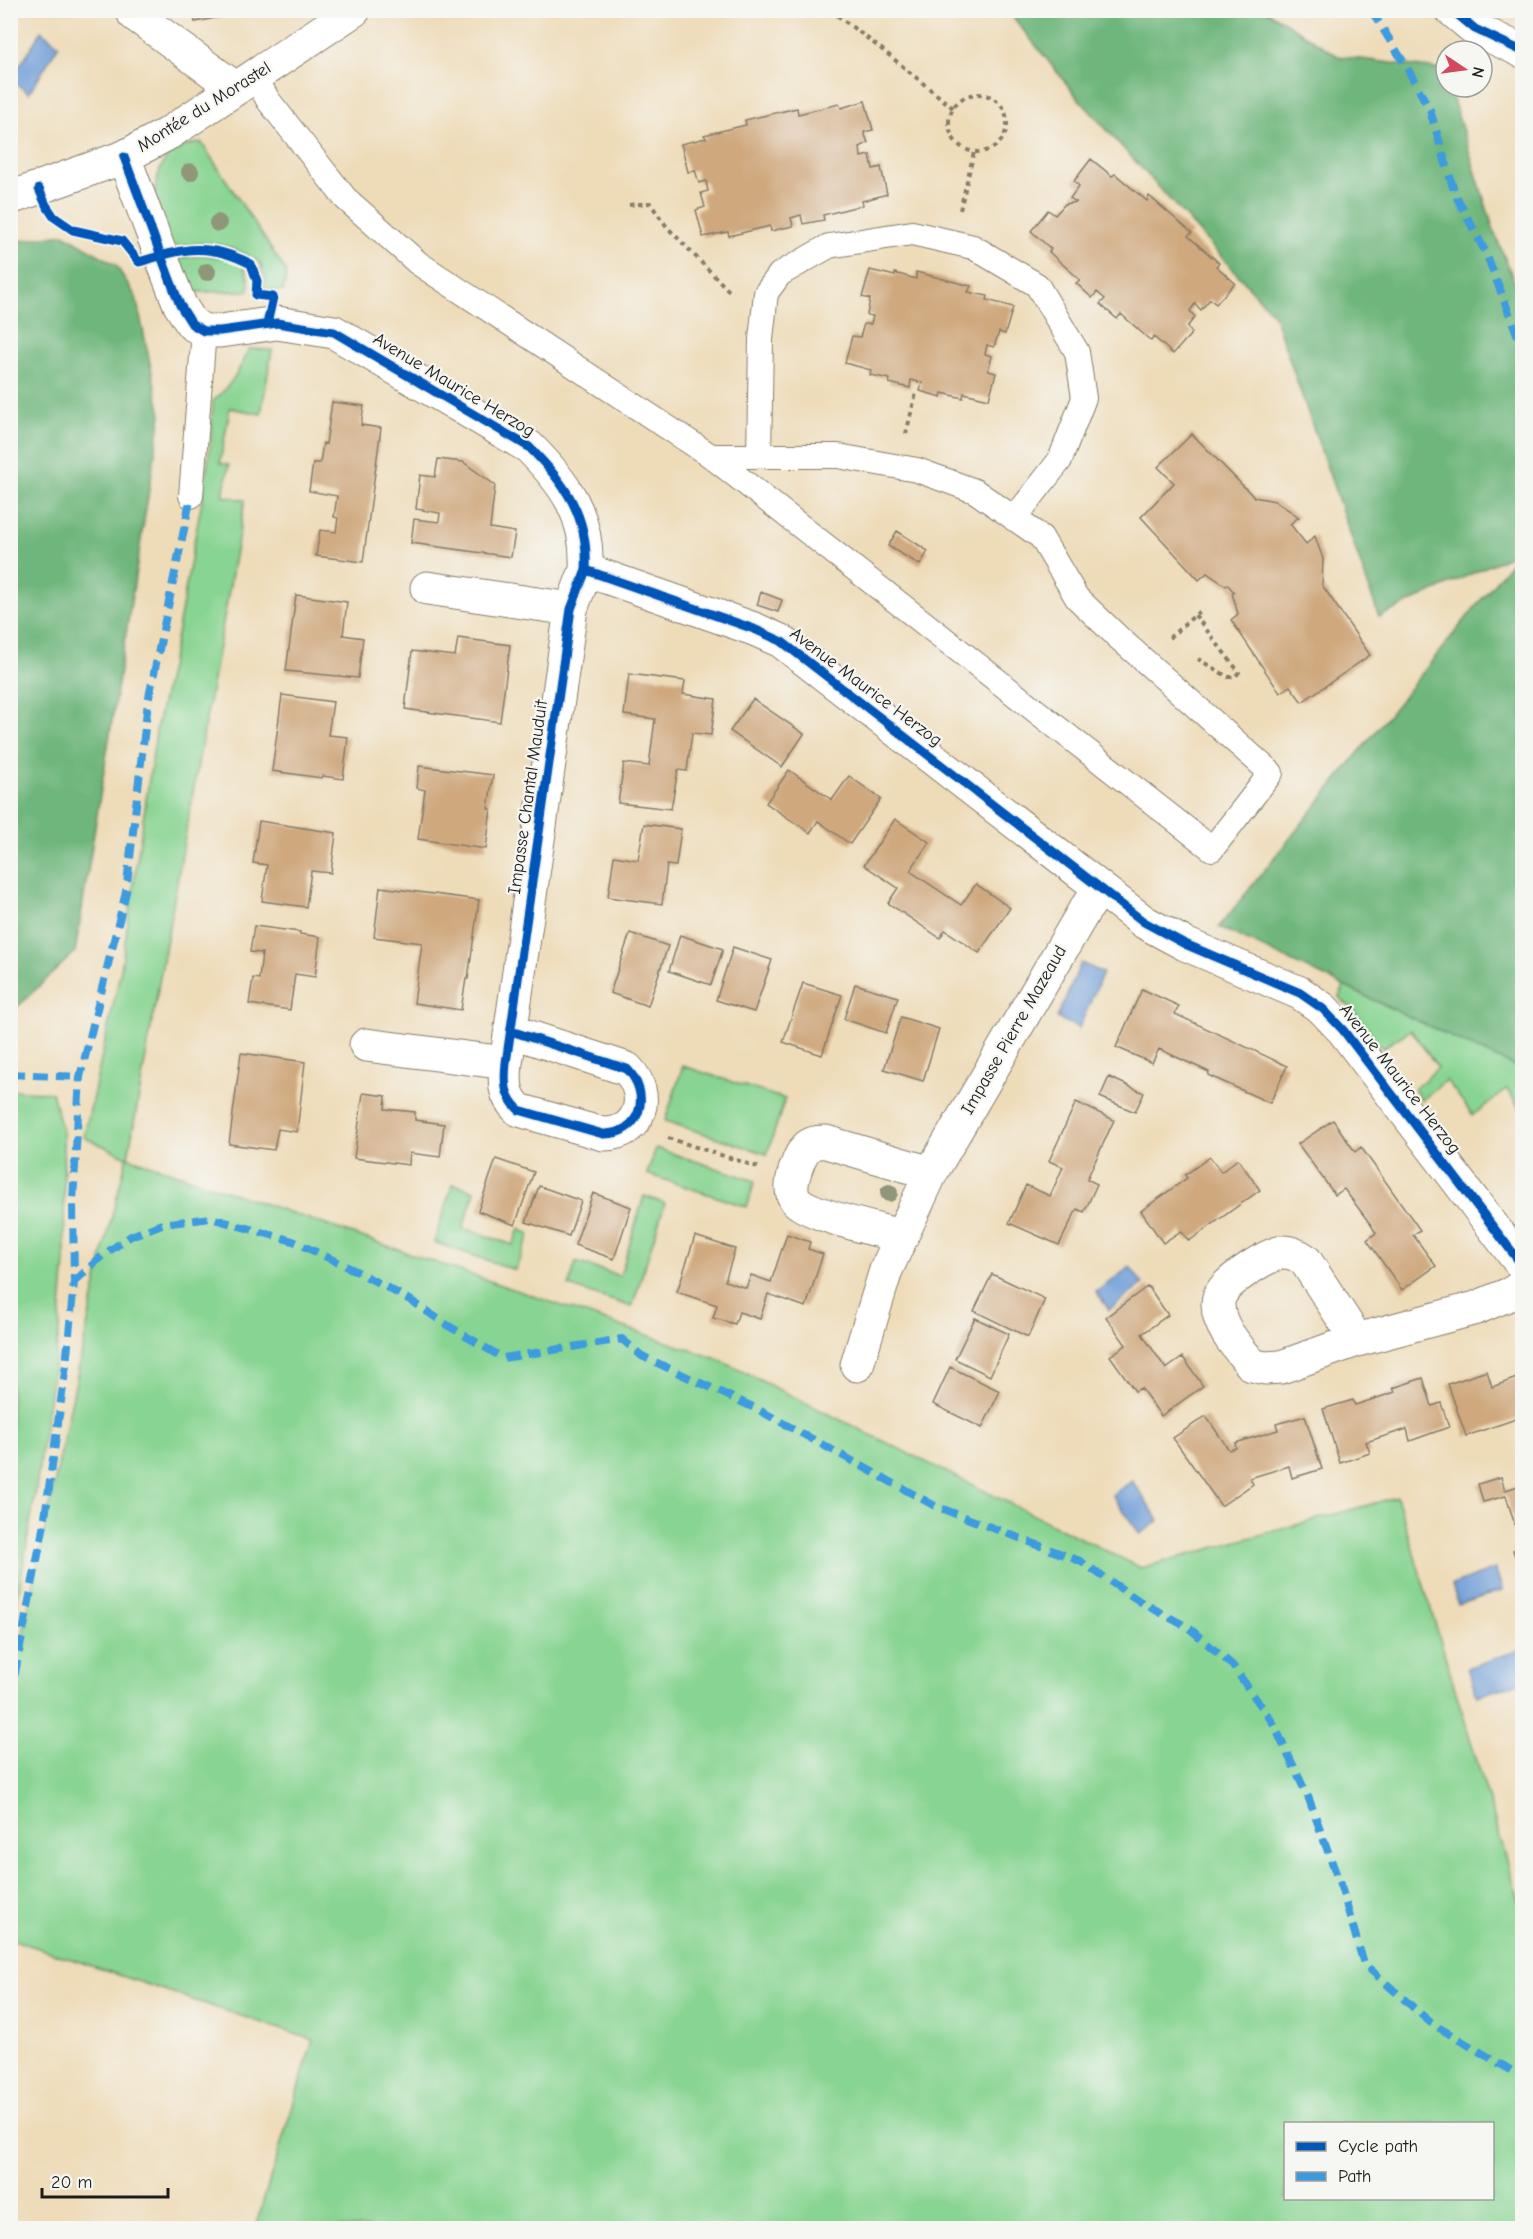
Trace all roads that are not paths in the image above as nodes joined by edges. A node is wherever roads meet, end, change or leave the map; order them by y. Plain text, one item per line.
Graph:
1 (133, 10) edge
2 (354, 10) edge
3 (1452, 10) edge
4 (1522, 51) edge
5 (245, 82) junction
6 (124, 157) junction
7 (10, 198) edge
8 (204, 331) junction
9 (711, 456) junction
10 (759, 456) junction
11 (191, 496) dead end
12 (1014, 519) junction
13 (586, 570) junction
14 (427, 588) dead end
15 (571, 609) junction
16 (1100, 889) junction
17 (511, 1031) junction
18 (366, 1046) dead end
19 (506, 1063) junction
20 (931, 1173) junction
21 (900, 1236) junction
22 (1522, 1265) edge
23 (1522, 1286) edge
24 (1357, 1340) dead end
25 (857, 1365) dead end

1 - 5 street
2 - 5 street, Montée du Morastel
3 - 4 street
5 - 6 street, Montée du Morastel
5 - 9 lane
6 - 7 street, Montée du Morastel
6 - 8 street
8 - 11 lane
8 - 13 street, Avenue Maurice Herzog
9 - 10 lane
9 - 12 lane
10 - 12 lane
10 - 12 lane
13 - 15 street, Impasse Chantal Mauduit
13 - 16 street, Avenue Maurice Herzog
14 - 15 street
15 - 17 street, Impasse Chantal Mauduit
16 - 20 street, Impasse Pierre Mazeaud
16 - 22 street, Avenue Maurice Herzog
17 - 19 street, Impasse Chantal Mauduit
17 - 19 street, Impasse Chantal Mauduit
18 - 19 street
20 - 21 street, Impasse Pierre Mazeaud
20 - 21 street
21 - 25 street, Impasse Pierre Mazeaud
23 - 24 street

